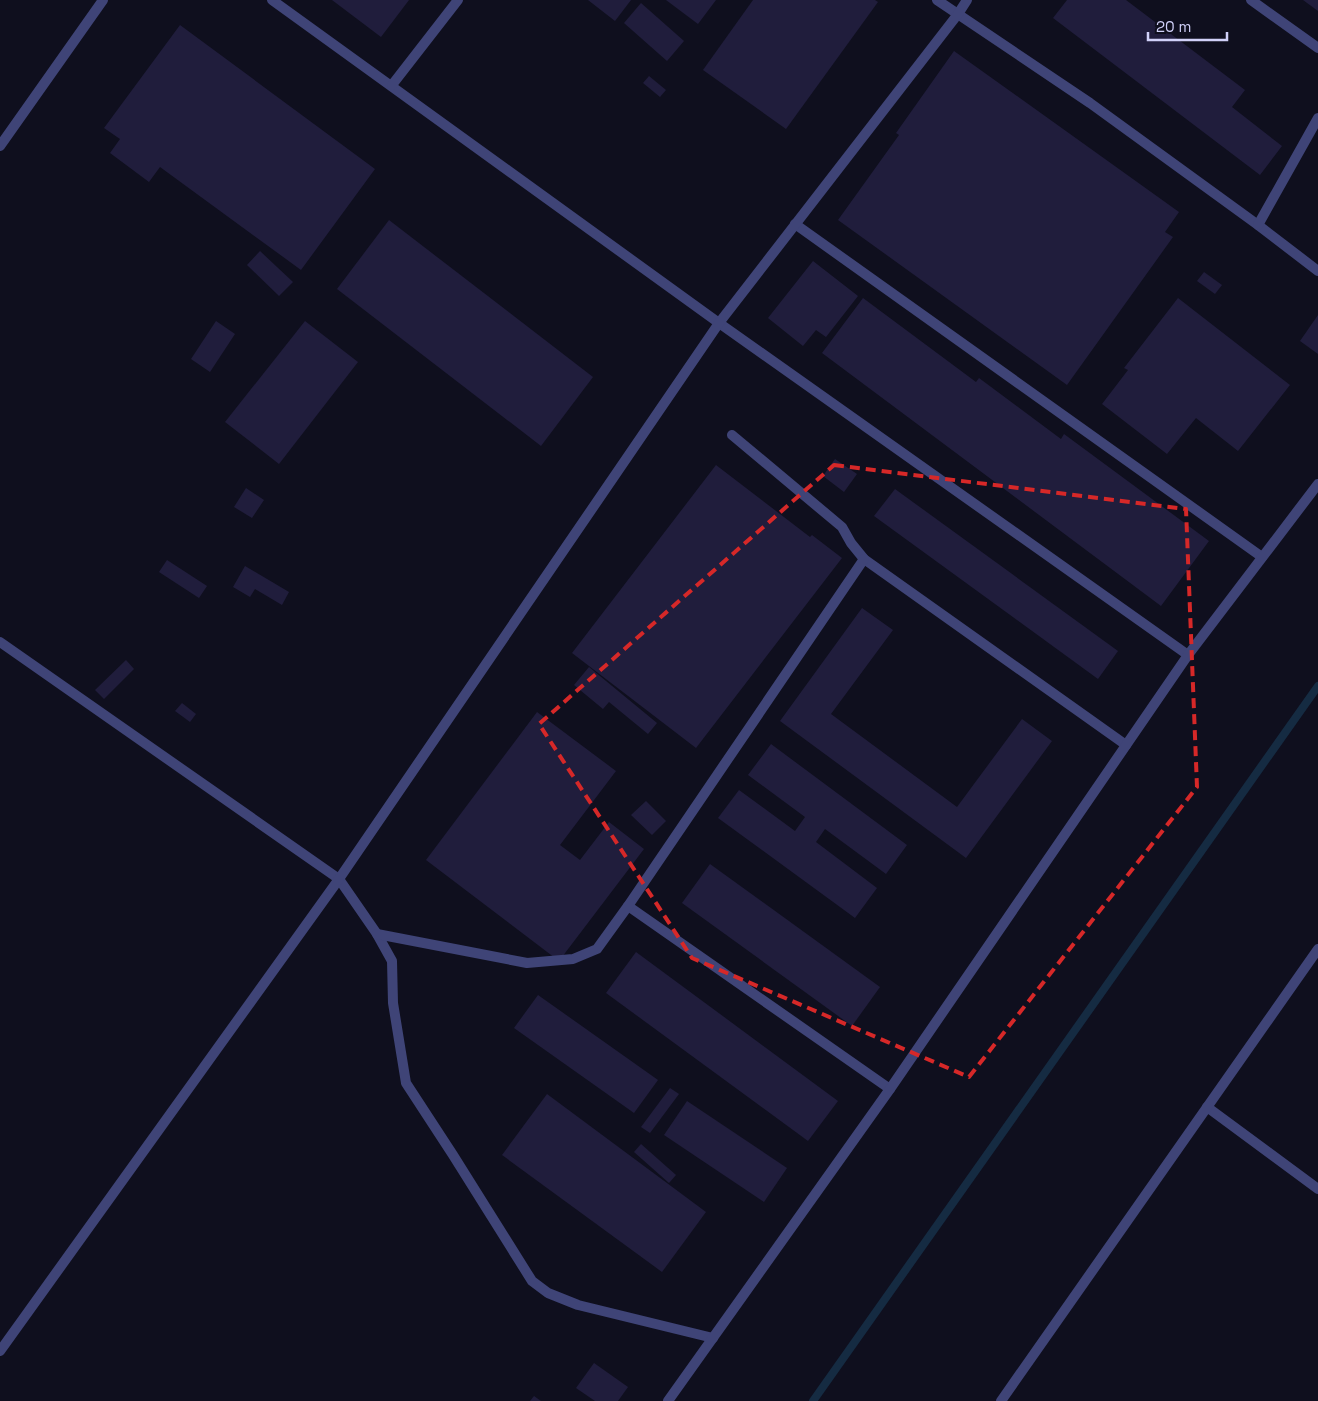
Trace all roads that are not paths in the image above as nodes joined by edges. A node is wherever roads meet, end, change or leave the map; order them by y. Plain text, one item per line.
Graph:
1 (103, 0) edge
2 (272, 0) edge
3 (458, 0) edge
4 (937, 0) edge
5 (967, 0) edge
6 (1251, 0) edge
7 (958, 14) junction
8 (1318, 48) edge
9 (392, 85) junction
10 (1318, 118) edge
11 (0, 146) edge
12 (795, 224) junction
13 (1258, 225) junction
14 (1318, 271) edge
15 (719, 323) junction
16 (732, 435) dead end
17 (1318, 484) edge
18 (1262, 557) junction
19 (864, 559) junction
20 (0, 642) edge
21 (1188, 655) junction
22 (1126, 745) junction
23 (340, 879) junction
24 (628, 906) junction
25 (377, 934) junction
26 (1318, 949) edge
27 (890, 1089) junction
28 (1207, 1107) junction
29 (1318, 1189) edge
30 (713, 1338) junction
31 (0, 1352) edge
32 (668, 1401) edge
33 (1001, 1401) edge

1 - 11 street
2 - 9 street
3 - 9 street
4 - 7 street
5 - 7 street
6 - 8 street
7 - 12 street
7 - 13 street
9 - 15 street
10 - 13 street
12 - 15 street
12 - 18 street
13 - 14 street
15 - 21 street
15 - 23 street
16 - 19 street
17 - 18 street
18 - 21 street
19 - 22 street
19 - 24 street
20 - 23 street
21 - 22 street
22 - 27 street
23 - 25 street
23 - 31 street
24 - 25 street
24 - 27 street
25 - 30 street
26 - 28 street
27 - 30 street
28 - 29 street
28 - 33 street
30 - 32 street

